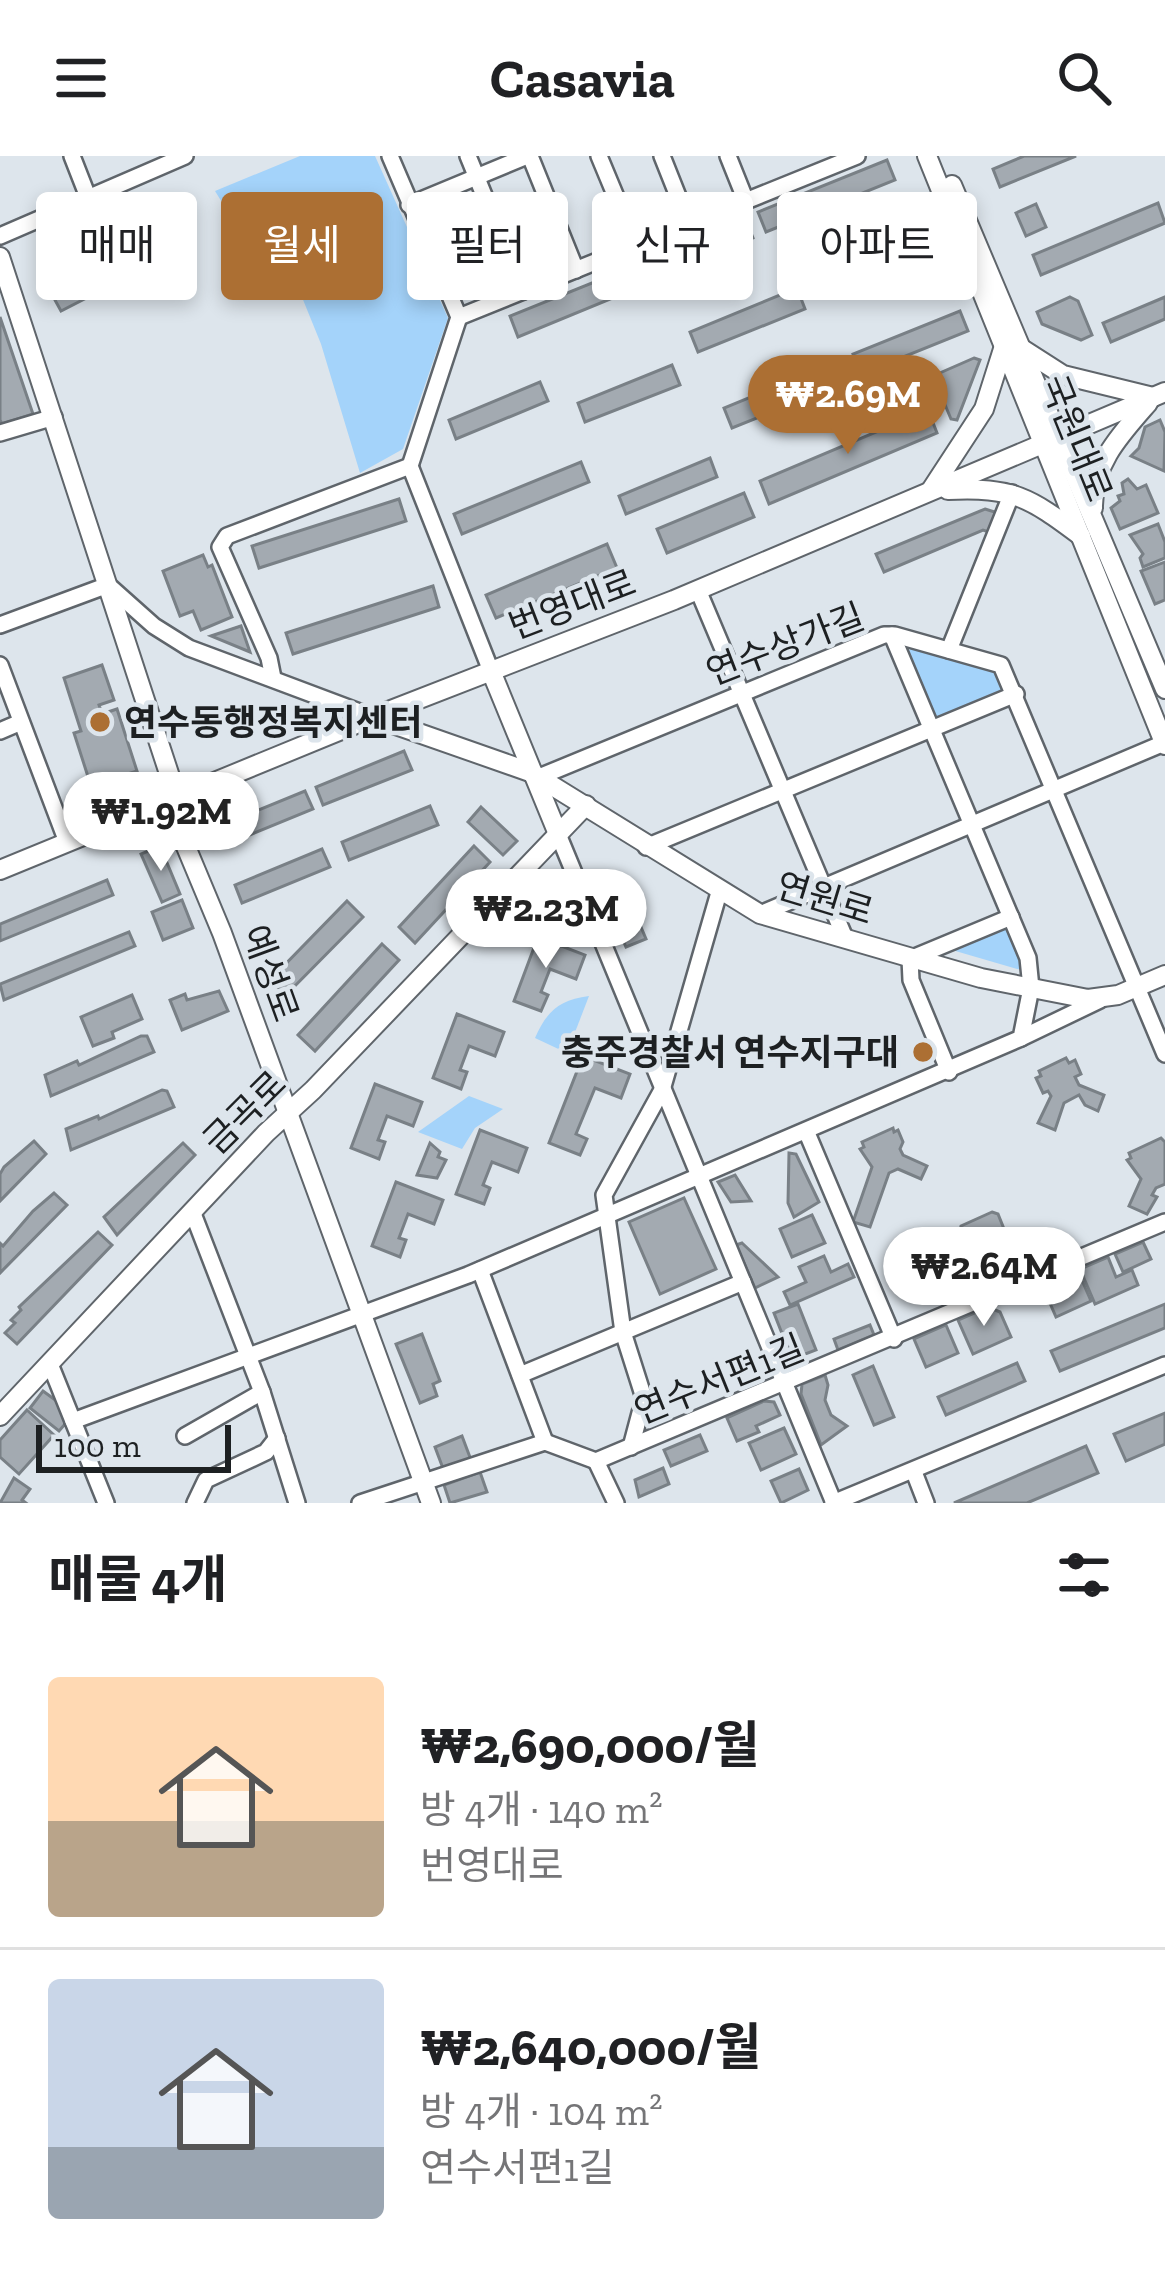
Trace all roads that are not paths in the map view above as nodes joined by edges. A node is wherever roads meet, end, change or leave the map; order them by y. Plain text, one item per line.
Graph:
1 (72, 156) edge
2 (185, 156) edge
3 (390, 156) edge
4 (468, 156) edge
5 (528, 156) edge
6 (598, 156) edge
7 (662, 156) edge
8 (728, 156) edge
9 (857, 156) edge
10 (927, 156) edge
11 (940, 156) edge
12 (832, 161) edge
13 (476, 177) junction
14 (86, 192) edge
15 (100, 192) edge
16 (440, 192) edge
17 (482, 192) edge
18 (613, 192) edge
19 (676, 192) edge
20 (742, 192) edge
21 (753, 198) edge
22 (407, 200) edge
23 (36, 220) edge
24 (0, 236) edge
25 (0, 257) edge
26 (592, 263) edge
27 (576, 270) junction
28 (568, 273) edge
29 (451, 300) edge
30 (501, 300) edge
31 (459, 317) junction
32 (1012, 347) junction
33 (1159, 395) edge
34 (54, 417) junction
35 (0, 434) edge
36 (1051, 440) junction
37 (410, 466) junction
38 (931, 491) junction
39 (1012, 494) junction
40 (1093, 518) junction
41 (1081, 536) junction
42 (108, 585) junction
43 (698, 590) junction
44 (0, 625) edge
45 (892, 635) junction
46 (949, 650) junction
47 (0, 665) edge
48 (491, 671) junction
49 (273, 679) junction
50 (1165, 689) edge
51 (742, 692) junction
52 (1016, 694) junction
53 (373, 717) junction
54 (21, 722) junction
55 (0, 731) edge
56 (930, 731) junction
57 (1165, 744) edge
58 (535, 775) junction
59 (1055, 789) junction
60 (783, 791) junction
61 (177, 798) junction
62 (586, 805) junction
63 (970, 825) junction
64 (558, 834) junction
65 (67, 842) junction
66 (646, 848) junction
67 (0, 870) edge
68 (824, 888) junction
69 (720, 890) junction
70 (760, 914) junction
71 (1010, 917) junction
72 (844, 938) junction
73 (910, 959) junction
74 (1165, 975) edge
75 (1138, 987) junction
76 (1031, 988) junction
77 (1100, 1000) junction
78 (1022, 1038) junction
79 (1165, 1054) edge
80 (949, 1072) junction
81 (662, 1090) junction
82 (288, 1112) junction
83 (807, 1133) junction
84 (698, 1178) junction
85 (192, 1211) junction
86 (605, 1217) junction
87 (1165, 1222) edge
88 (480, 1270) junction
89 (742, 1282) junction
90 (363, 1316) junction
91 (623, 1332) junction
92 (894, 1339) junction
93 (248, 1354) junction
94 (50, 1364) junction
95 (1165, 1365) edge
96 (520, 1375) junction
97 (786, 1384) junction
98 (262, 1392) junction
99 (0, 1416) edge
100 (73, 1421) junction
101 (184, 1436) dead end
102 (277, 1438) junction
103 (545, 1442) junction
104 (631, 1447) junction
105 (596, 1461) junction
106 (914, 1472) junction
107 (423, 1480) junction
108 (106, 1503) edge
109 (195, 1503) edge
110 (297, 1503) edge
111 (360, 1503) edge
112 (431, 1503) edge
113 (616, 1503) edge
114 (834, 1503) edge
115 (926, 1503) edge

1 - 14 street
2 - 15 street
3 - 22 street
4 - 13 street
5 - 13 street
5 - 27 street
6 - 18 street
7 - 19 street
8 - 20 street
9 - 12 street
10 - 32 street, 국원대로
11 - 32 street, 국원대로
12 - 21 street
13 - 16 street
13 - 17 street
23 - 24 street
25 - 34 street, 예성로
26 - 27 street
27 - 28 street
29 - 31 street
30 - 31 street
31 - 37 street
32 - 33 street
32 - 36 street, 국원대로
32 - 38 street
33 - 36 street, 번영대로
33 - 40 street
34 - 35 street
34 - 42 street, 예성로
36 - 38 street, 번영대로
36 - 40 street, 국원대로
36 - 41 street, 국원대로
37 - 48 street
37 - 49 street
38 - 39 street
38 - 43 street, 번영대로
39 - 41 street
39 - 46 street
40 - 50 street, 국원대로
41 - 57 street, 국원대로
42 - 44 street
42 - 49 street
42 - 61 street, 예성로
43 - 48 street, 번영대로
43 - 51 street
45 - 46 street, 연수상가길
45 - 51 street, 연수상가길
45 - 56 street
46 - 52 street, 연수상가길
47 - 54 street
48 - 53 street, 번영대로
48 - 58 street
49 - 53 street
51 - 58 street, 연수상가길
51 - 60 street
52 - 56 street
52 - 59 street, 연수상가길
53 - 58 street, 연원로
53 - 61 street, 번영대로
54 - 55 street
54 - 65 street
56 - 60 street
56 - 63 street
57 - 59 street
58 - 62 street, 연원로
58 - 64 street
59 - 63 street
59 - 75 street, 연수상가길
60 - 66 street
60 - 68 street
61 - 65 street, 번영대로
61 - 82 street, 예성로
62 - 64 street, 금곡로
62 - 66 street, 연원로
63 - 68 street
63 - 71 street
64 - 81 street
64 - 82 street, 금곡로
65 - 67 street, 번영대로
66 - 69 street, 연원로
68 - 70 street
68 - 72 street
69 - 70 street, 연원로
69 - 81 street
70 - 72 street, 연원로
71 - 73 street
71 - 76 street
72 - 73 street, 연원로
73 - 76 street, 연원로
73 - 80 street
74 - 75 street, 연원로
75 - 77 street, 연원로
75 - 79 street, 연수상가길
76 - 77 street, 연원로
76 - 78 street
77 - 78 street
78 - 80 street
80 - 83 street
81 - 84 street
81 - 86 street
82 - 85 street, 금곡로
82 - 90 street, 예성로
83 - 84 street
83 - 92 street
84 - 86 street
84 - 89 street
85 - 93 street
85 - 94 street, 금곡로
86 - 88 street
86 - 91 street
87 - 92 street, 연수서편1길
88 - 90 street
88 - 96 street
89 - 91 street
89 - 97 street
90 - 93 street
90 - 107 street, 예성로
91 - 96 street
91 - 104 street
92 - 97 street, 연수서편1길
93 - 98 street
93 - 100 street
94 - 99 street, 금곡로
94 - 100 street
95 - 106 street
96 - 103 street
97 - 104 street, 연수서편1길
97 - 114 street
98 - 101 street
98 - 102 street
100 - 108 street
102 - 109 street
102 - 110 street
103 - 105 street
103 - 107 street
104 - 105 street, 연수서편1길
105 - 113 street
106 - 114 street
106 - 115 street
107 - 111 street
107 - 112 street, 예성로

